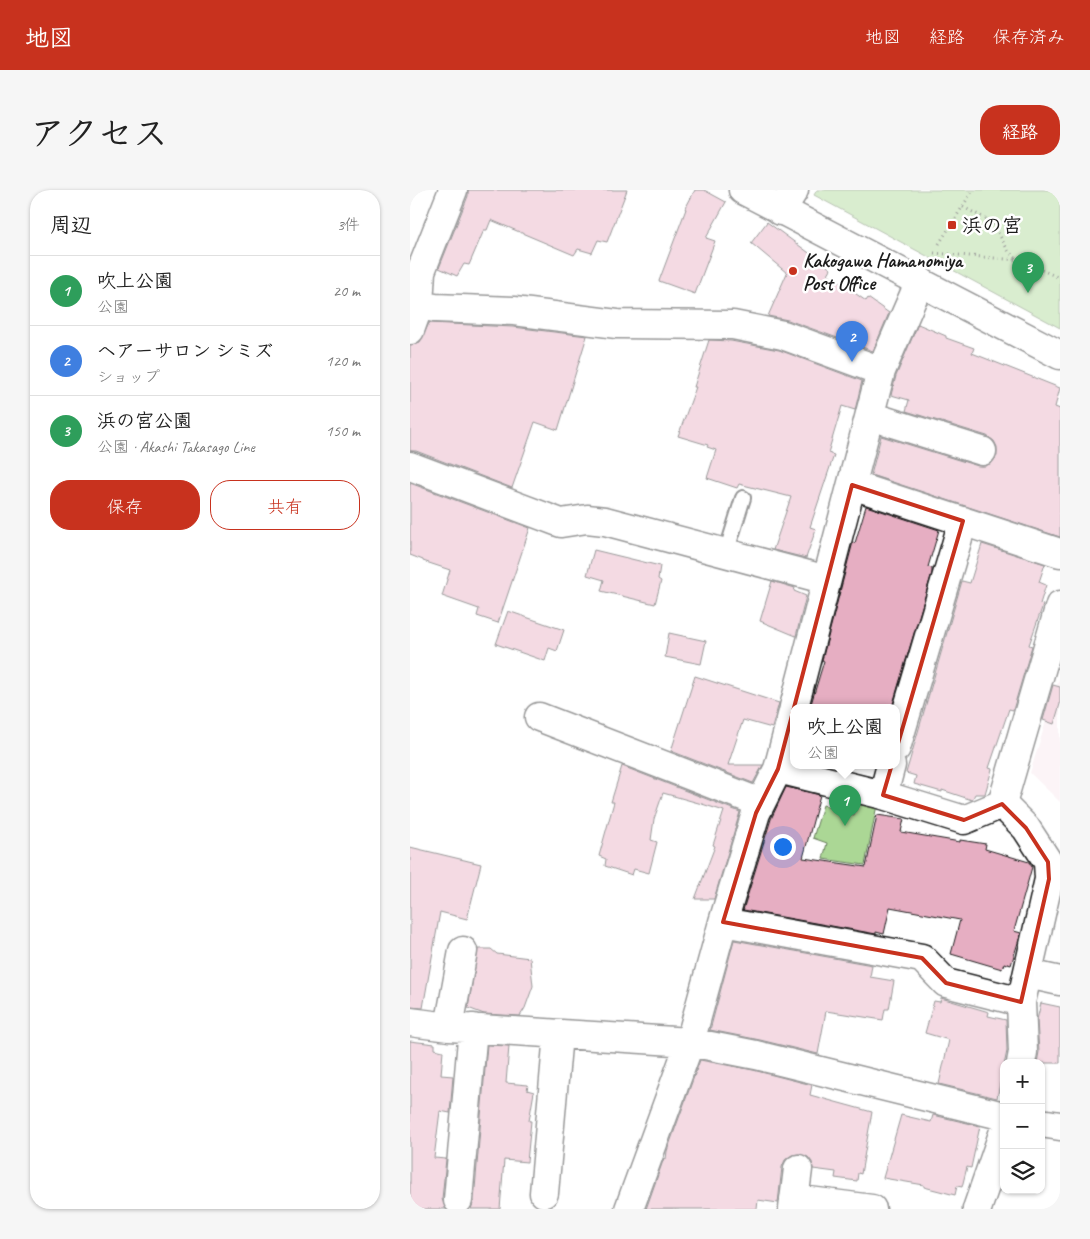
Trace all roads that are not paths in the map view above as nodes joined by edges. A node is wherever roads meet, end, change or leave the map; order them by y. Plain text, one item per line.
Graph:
1 (453, 190) edge
2 (743, 190) edge
3 (788, 200) edge
4 (920, 281) junction
5 (414, 314) edge
6 (1060, 355) edge
7 (881, 371) junction
8 (870, 416) junction
9 (982, 451) dead end
10 (410, 466) edge
11 (852, 485) junction
12 (743, 498) dead end
13 (963, 521) junction
14 (726, 553) junction
15 (1060, 553) edge
16 (827, 580) junction
17 (1060, 605) edge
18 (795, 704) edge
19 (539, 717) dead end
20 (790, 723) edge
21 (900, 734) edge
22 (778, 769) junction
23 (890, 769) edge
24 (882, 795) junction
25 (761, 803) junction
26 (1002, 804) junction
27 (1055, 880) edge
28 (723, 922) junction
29 (463, 951) dead end
30 (1028, 974) junction
31 (1060, 981) edge
32 (1021, 1002) junction
33 (410, 1022) edge
34 (466, 1033) junction
35 (557, 1041) junction
36 (687, 1050) junction
37 (1022, 1059) edge
38 (1000, 1115) edge
39 (1045, 1124) edge
40 (1060, 1126) edge
41 (1000, 1143) edge
42 (798, 1169) dead end
43 (544, 1193) dead end
44 (458, 1200) dead end
45 (794, 1204) edge
46 (629, 1209) edge
47 (872, 1209) edge
48 (977, 1209) edge

1 - 5 street
2 - 3 street
3 - 4 street
4 - 6 street
4 - 7 street
5 - 7 street
7 - 8 street
8 - 9 street
8 - 11 street
10 - 14 street
11 - 13 street
11 - 16 street
12 - 14 lane
13 - 15 street
13 - 21 street
14 - 16 street
16 - 18 street
17 - 26 street
19 - 25 street
20 - 22 street
22 - 24 street
22 - 25 street
23 - 24 street
24 - 26 street
25 - 28 street
26 - 27 street
27 - 30 street
28 - 32 street
28 - 36 street
29 - 34 street
30 - 31 street
30 - 32 street
32 - 37 street
33 - 34 street
34 - 35 street
34 - 44 street
35 - 36 street
35 - 43 street
36 - 38 street
36 - 46 street
39 - 40 street
41 - 48 street
42 - 45 street
45 - 47 street

